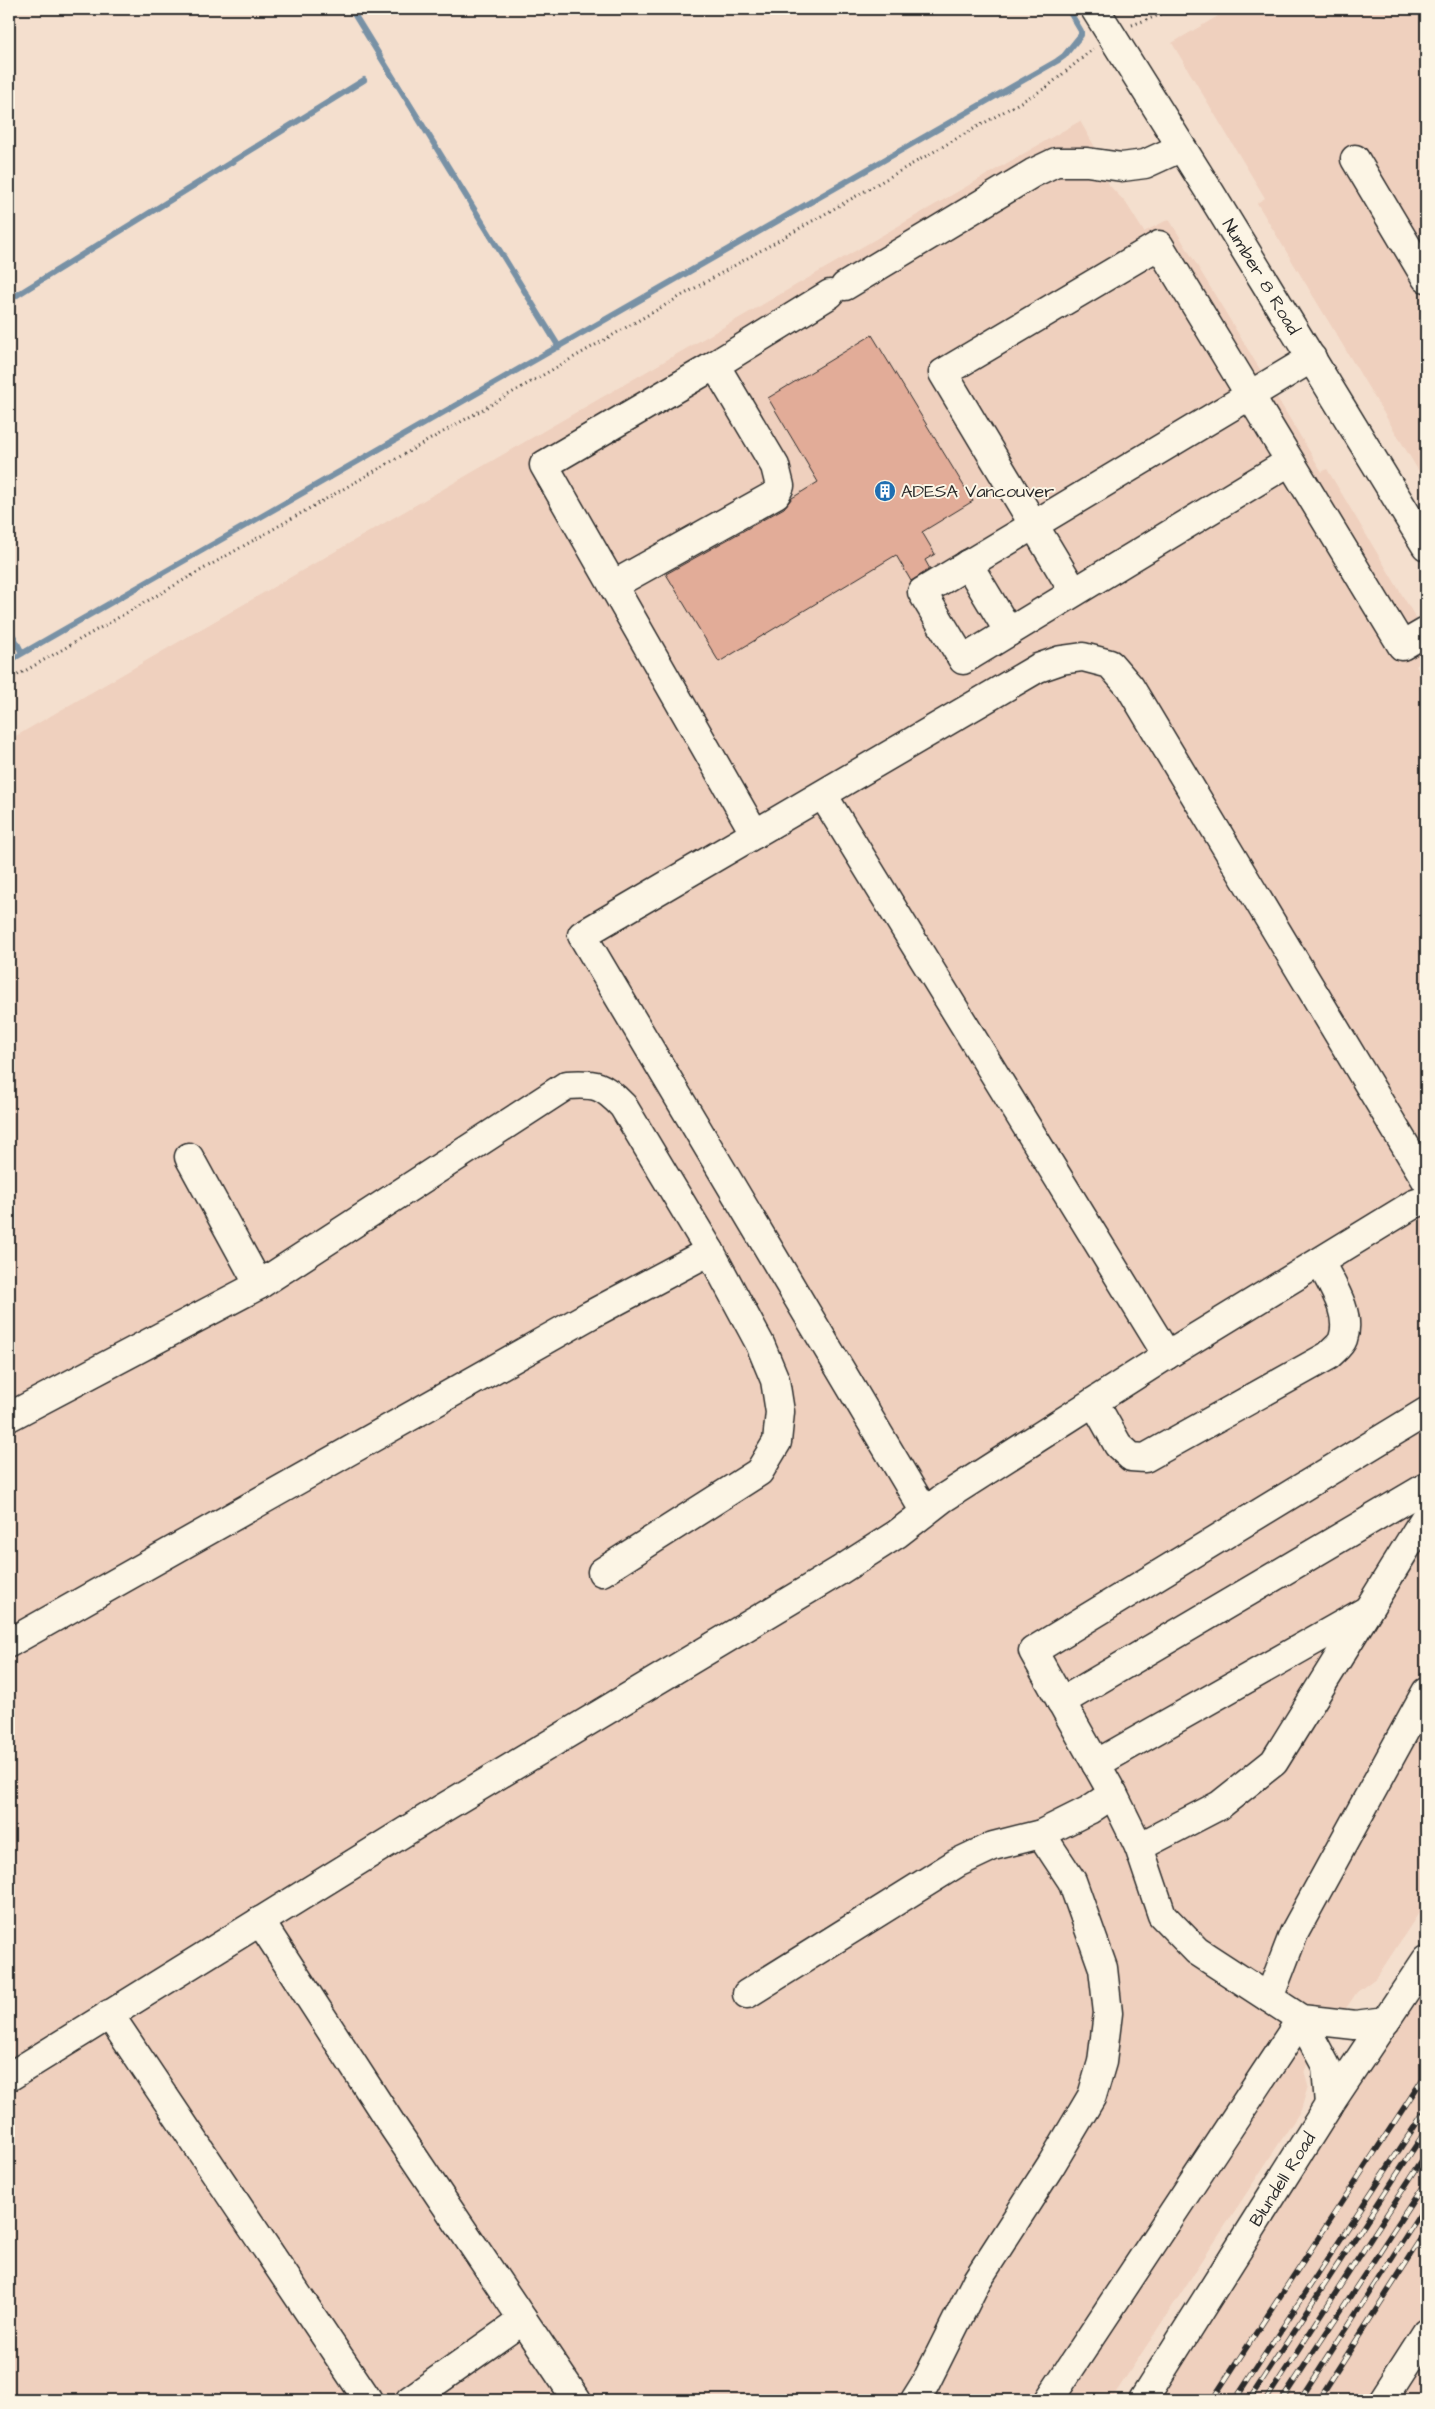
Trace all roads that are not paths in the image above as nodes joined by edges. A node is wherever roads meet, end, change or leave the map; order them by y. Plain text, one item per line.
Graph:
1 (1094, 9) edge
2 (1180, 148) junction
3 (1355, 159) dead end
4 (1426, 278) edge
5 (1312, 358) junction
6 (715, 365) junction
7 (1249, 396) junction
8 (1289, 462) junction
9 (1034, 525) junction
10 (1426, 546) edge
11 (968, 564) junction
12 (612, 585) junction
13 (1074, 592) junction
14 (1009, 632) junction
15 (1426, 632) edge
16 (822, 795) junction
17 (755, 834) junction
18 (189, 1157) dead end
19 (1426, 1180) edge
20 (1426, 1200) edge
21 (710, 1251) junction
22 (1320, 1262) junction
23 (259, 1285) junction
24 (1167, 1355) junction
25 (1094, 1402) junction
26 (1426, 1412) edge
27 (9, 1417) edge
28 (1426, 1487) edge
29 (924, 1512) junction
30 (1426, 1516) edge
31 (602, 1572) dead end
32 (1368, 1609) junction
33 (9, 1644) edge
34 (1426, 1692) edge
35 (1061, 1702) junction
36 (1096, 1764) junction
37 (1113, 1794) junction
38 (1041, 1834) junction
39 (1139, 1847) junction
40 (260, 1921) junction
41 (1426, 1960) edge
42 (747, 1994) dead end
43 (1269, 1998) junction
44 (109, 2014) junction
45 (1301, 2018) junction
46 (1386, 2021) junction
47 (9, 2077) edge
48 (1329, 2105) junction
49 (523, 2320) junction
50 (1426, 2334) edge
51 (368, 2400) edge
52 (410, 2400) edge
53 (577, 2400) edge
54 (915, 2400) edge
55 (1049, 2400) edge
56 (1143, 2400) edge
57 (1382, 2400) edge

1 - 2 street, Number 8 Road
2 - 5 street, Number 8 Road
2 - 6 street
3 - 4 street
5 - 7 street
5 - 10 street, Number 8 Road
6 - 12 street
6 - 12 street
7 - 8 street
7 - 9 street
7 - 9 street
8 - 13 street
8 - 15 street
9 - 11 street
9 - 13 street
11 - 14 street
11 - 14 street
12 - 17 street
13 - 14 street
16 - 17 street
16 - 19 street
16 - 24 street
17 - 29 street
18 - 23 street
20 - 22 street
21 - 23 street
21 - 31 street
21 - 33 street
22 - 24 street
22 - 25 street
23 - 27 street
24 - 25 street
25 - 29 street
26 - 35 street
28 - 35 street
29 - 40 street
30 - 32 street
32 - 36 street
32 - 39 street
34 - 43 street
35 - 36 street
36 - 37 street
37 - 38 street
37 - 39 street
38 - 42 street
38 - 54 street
39 - 43 street
40 - 44 street
40 - 49 street
41 - 46 street, Blundell Road
43 - 45 street
44 - 47 street
44 - 51 street
45 - 46 street
45 - 48 street
45 - 55 street
46 - 48 street, Blundell Road
48 - 56 street, Blundell Road
49 - 52 street
49 - 53 street
50 - 57 street

